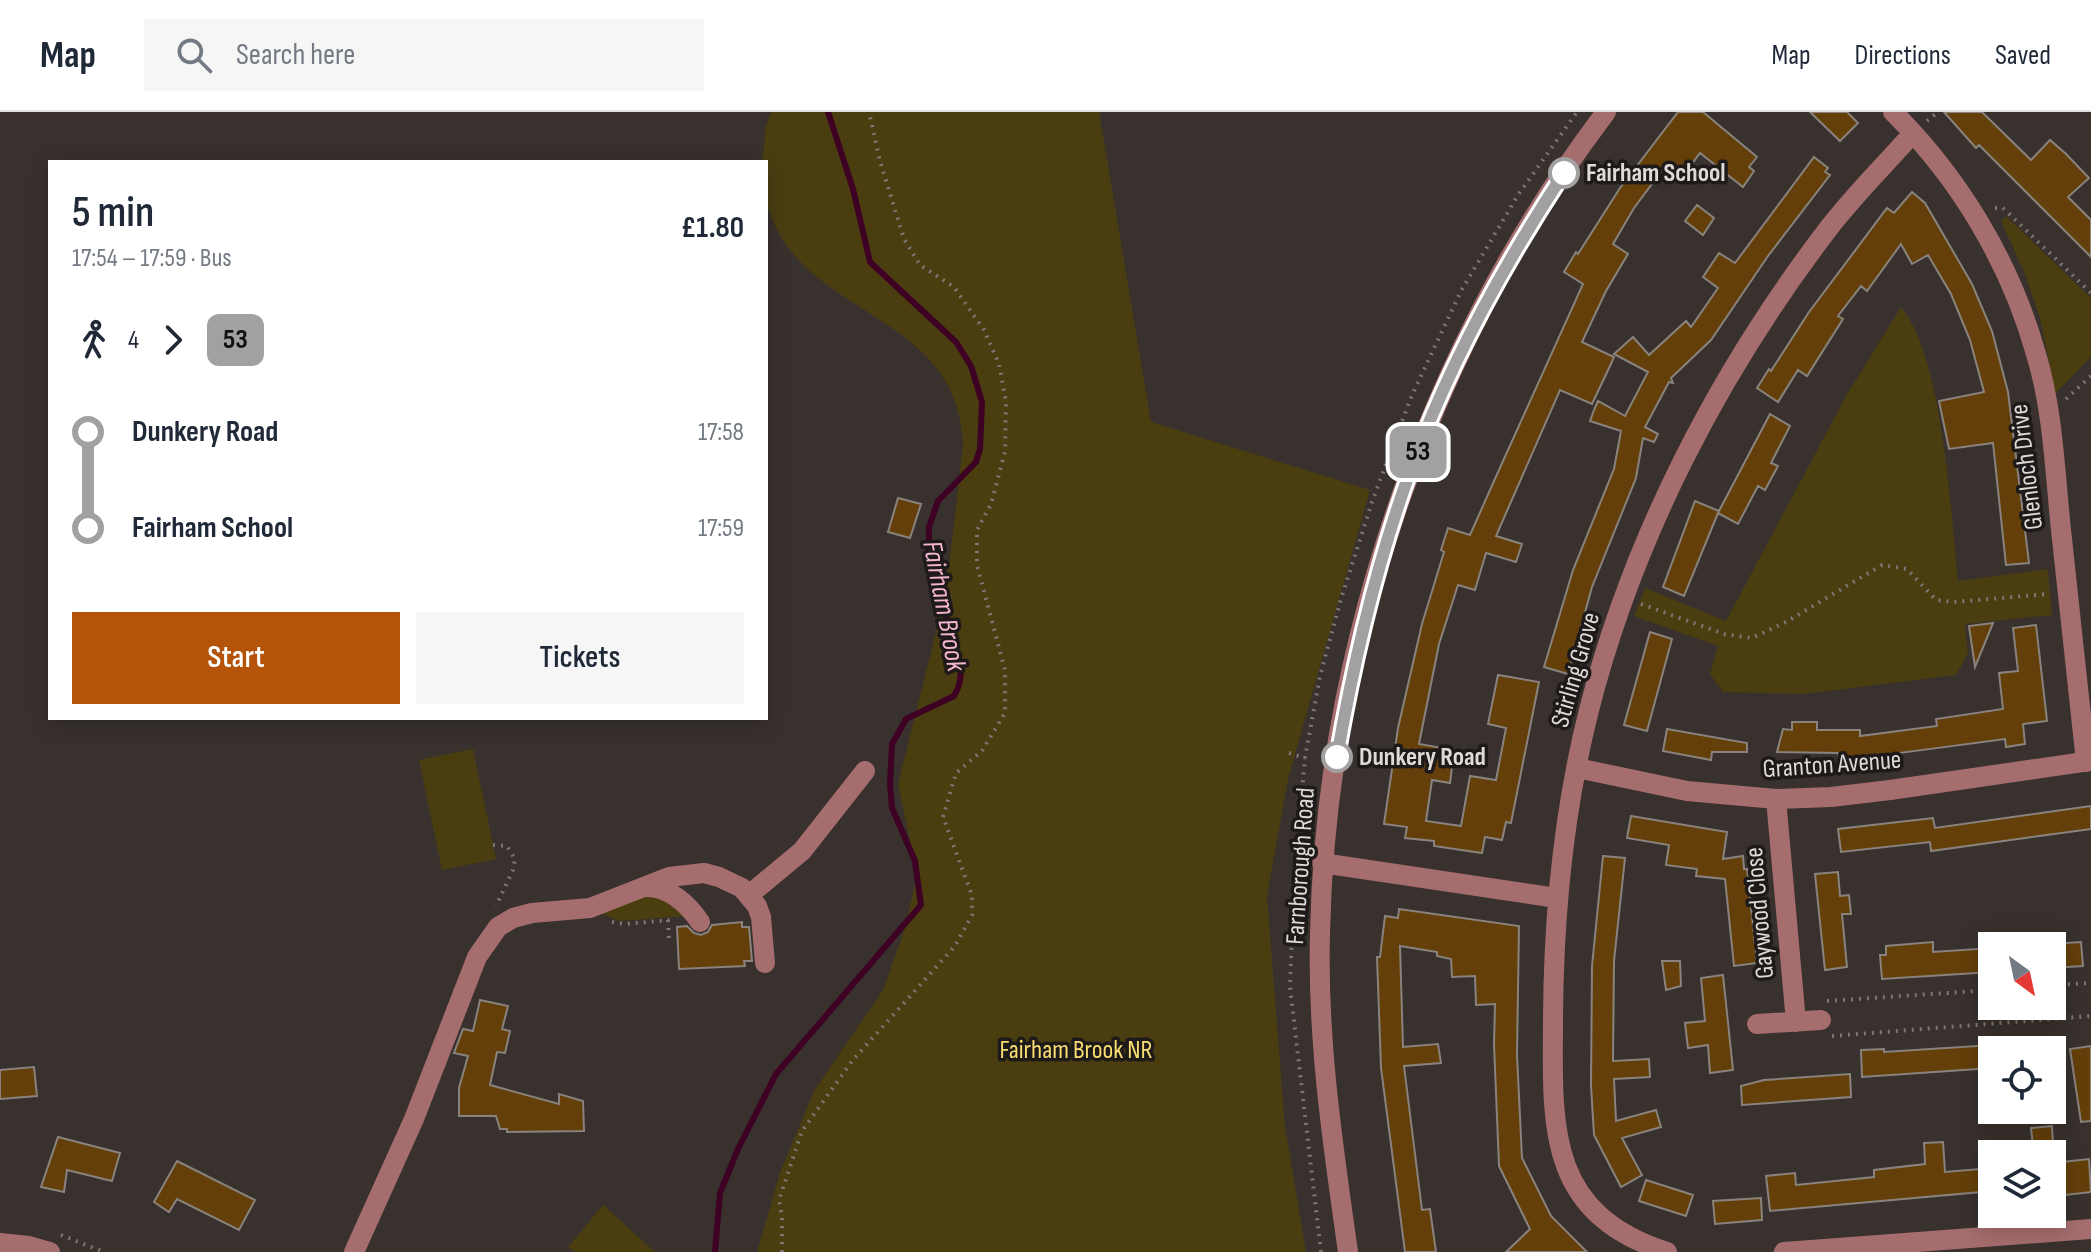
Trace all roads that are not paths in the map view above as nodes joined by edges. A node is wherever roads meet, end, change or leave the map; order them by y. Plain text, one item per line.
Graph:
1 (1606, 112) edge
2 (1893, 112) edge
3 (1913, 133) junction
4 (2089, 762) edge
5 (1577, 768) junction
6 (865, 771) dead end
7 (1776, 799) junction
8 (1322, 863) junction
9 (646, 887) junction
10 (749, 895) junction
11 (1557, 898) junction
12 (699, 920) road end
13 (765, 963) dead end
14 (1796, 1022) junction
15 (1824, 1022) road end
16 (1757, 1024) dead end
17 (2091, 1229) edge
18 (0, 1243) edge
19 (29, 1249) edge
20 (50, 1252) edge
21 (354, 1252) edge
22 (1348, 1252) edge
23 (1667, 1252) edge
24 (1784, 1252) edge

1 - 8 street, Farnborough Road
2 - 3 street, Glenloch Drive
3 - 4 street, Glenloch Drive
3 - 5 street, Stirling Grove
4 - 7 street, Granton Avenue
5 - 7 street, Granton Avenue
5 - 11 street, Stirling Grove
6 - 10 street
7 - 14 street, Gaywood Close
8 - 11 street
8 - 22 street, Farnborough Road
9 - 10 street
9 - 12 street
9 - 21 street
10 - 13 street
11 - 23 street, Stirling Grove
14 - 15 street
14 - 16 street
17 - 24 street
18 - 19 street
19 - 20 street

